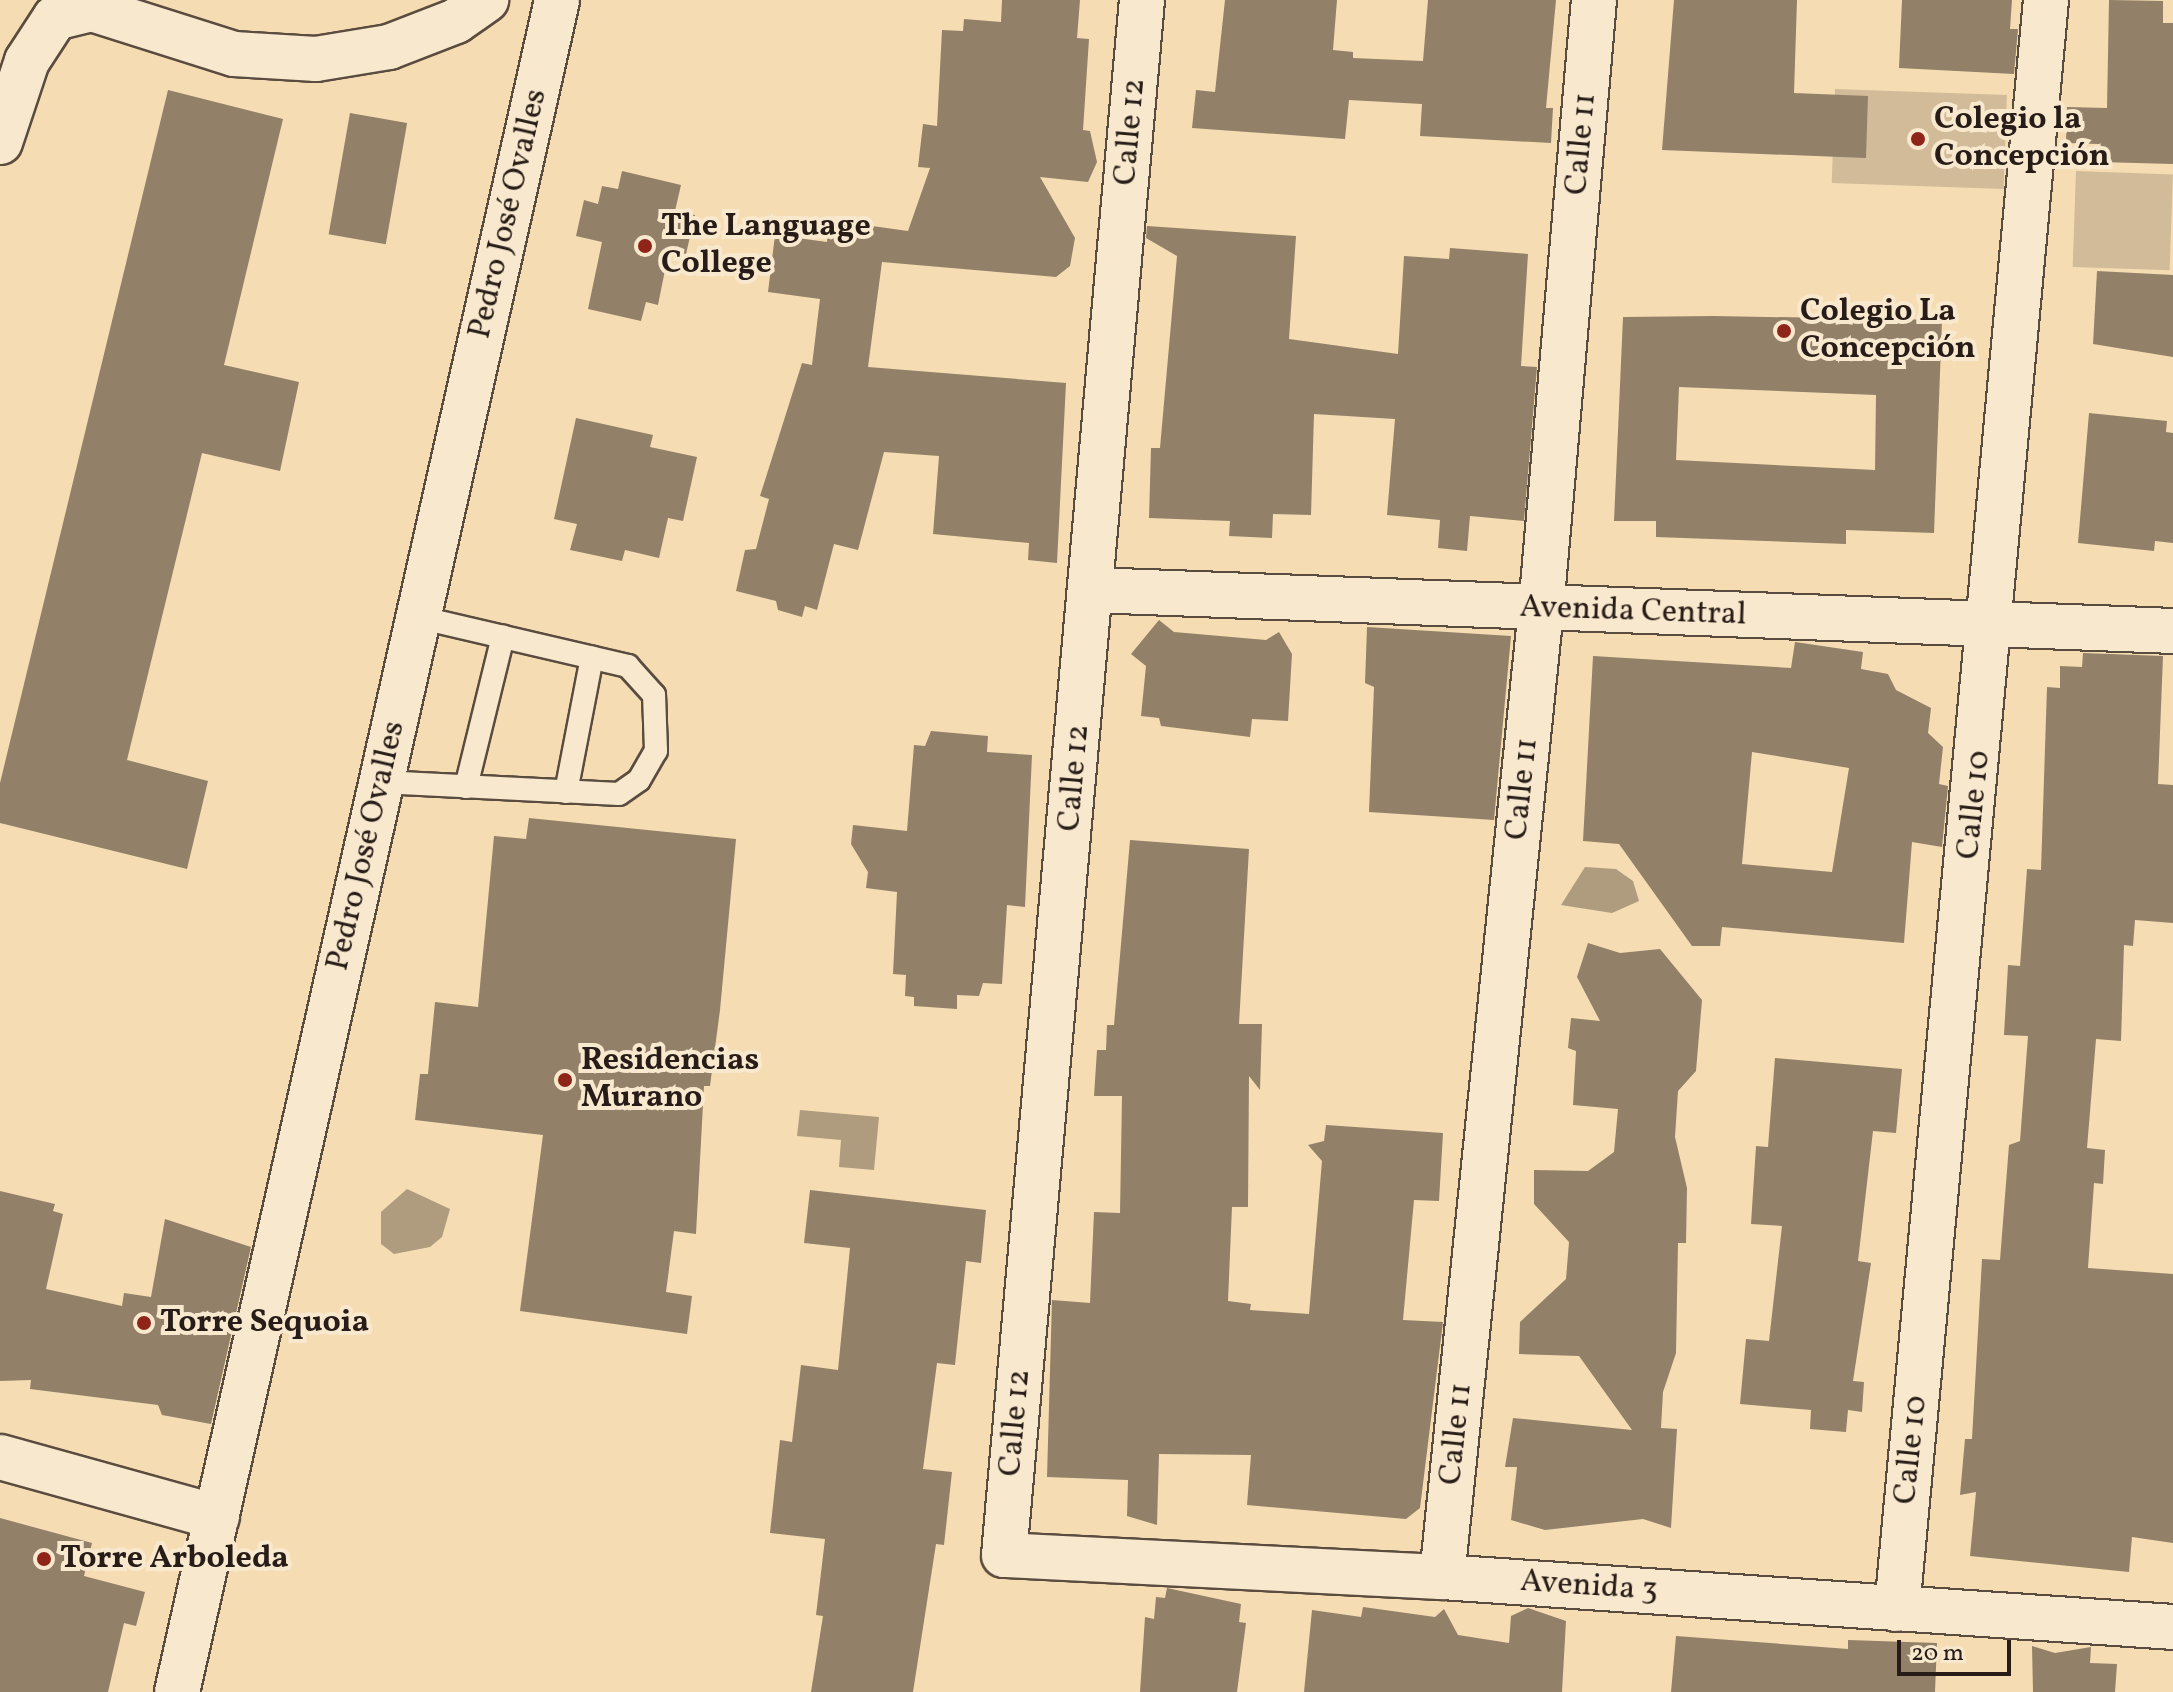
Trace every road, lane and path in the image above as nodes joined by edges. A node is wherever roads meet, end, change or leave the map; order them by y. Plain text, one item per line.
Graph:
1 (486, 0) edge
2 (557, 0) edge
3 (1142, 0) edge
4 (1594, 0) edge
5 (2046, 0) edge
6 (0, 142) edge
7 (1092, 590) junction
8 (1541, 609) junction
9 (418, 617) junction
10 (1993, 625) junction
11 (2173, 631) edge
12 (503, 636) junction
13 (592, 657) junction
14 (381, 782) junction
15 (466, 787) junction
16 (566, 792) junction
17 (0, 1457) edge
18 (217, 1517) junction
19 (1004, 1555) joint
20 (1442, 1577) junction
21 (1897, 1609) junction
22 (2173, 1627) edge
23 (177, 1692) edge

1 - 6 street
2 - 9 street, Pedro José Ovalles
3 - 7 street, Calle 12
4 - 8 street, Calle 11
5 - 10 street, Calle 10
7 - 8 street, Avenida Central
7 - 19 street, Calle 12
8 - 10 street, Avenida Central
8 - 20 street, Calle 11
9 - 12 lane
9 - 14 street, Pedro José Ovalles
10 - 11 street, Avenida Central
10 - 21 street, Calle 10
12 - 13 lane
12 - 15 lane
13 - 16 lane
13 - 16 lane
14 - 15 lane
14 - 18 street, Pedro José Ovalles
15 - 16 lane
17 - 18 street
18 - 23 street, Pedro José Ovalles
19 - 20 street, Avenida 3
20 - 21 street, Avenida 3
21 - 22 street, Avenida 3

